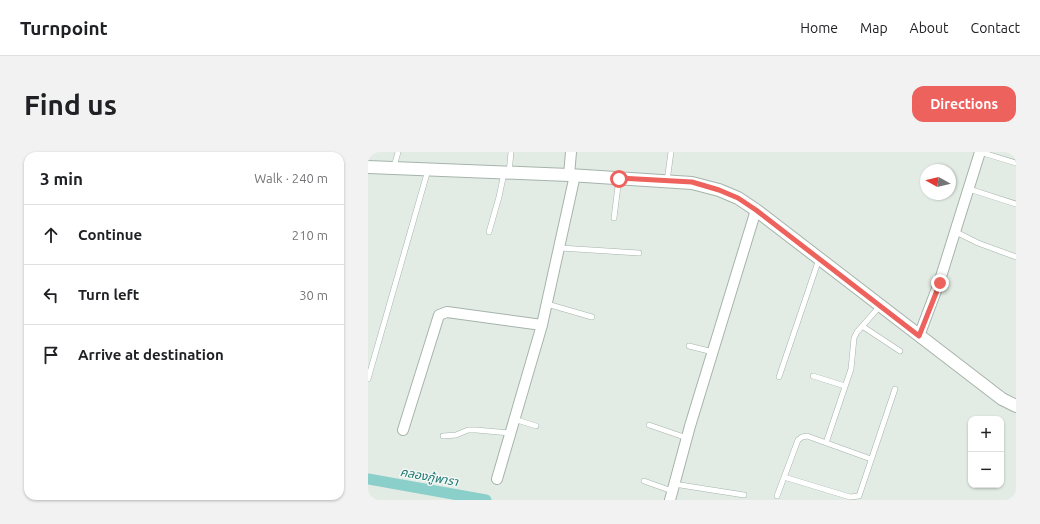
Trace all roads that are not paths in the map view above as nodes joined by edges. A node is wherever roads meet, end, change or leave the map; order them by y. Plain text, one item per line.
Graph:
1 (398, 152) edge
2 (511, 152) edge
3 (571, 152) edge
4 (670, 152) edge
5 (980, 152) edge
6 (1016, 163) edge
7 (368, 167) edge
8 (394, 168) junction
9 (428, 169) junction
10 (506, 172) junction
11 (572, 175) junction
12 (619, 178) junction
13 (667, 181) junction
14 (969, 189) junction
15 (1016, 204) edge
16 (756, 210) junction
17 (614, 218) dead end
18 (490, 232) dead end
19 (956, 232) junction
20 (560, 248) junction
21 (639, 253) dead end
22 (1016, 257) edge
23 (819, 259) junction
24 (547, 304) junction
25 (880, 306) junction
26 (592, 317) dead end
27 (542, 325) junction
28 (862, 326) junction
29 (919, 336) junction
30 (688, 346) dead end
31 (900, 351) dead end
32 (713, 352) junction
33 (368, 376) edge
34 (813, 376) dead end
35 (779, 377) dead end
36 (845, 386) junction
37 (895, 389) dead end
38 (1016, 406) edge
39 (514, 419) junction
40 (649, 425) dead end
41 (536, 426) dead end
42 (403, 430) dead end
43 (510, 433) junction
44 (443, 436) dead end
45 (687, 438) junction
46 (826, 443) junction
47 (871, 459) junction
48 (784, 477) junction
49 (497, 479) dead end
50 (644, 481) dead end
51 (672, 492) edge
52 (744, 495) dead end
53 (777, 496) dead end

1 - 8 lane
2 - 10 lane
3 - 11 street
4 - 13 lane
5 - 6 lane
5 - 14 street
7 - 8 street
8 - 9 street
9 - 10 street
9 - 33 lane
10 - 11 street
10 - 18 lane
11 - 12 street
11 - 20 street
12 - 13 street
12 - 17 lane
13 - 16 street
14 - 15 lane
14 - 19 street
16 - 23 street
16 - 32 street
19 - 22 lane
19 - 29 street
20 - 21 lane
20 - 24 street
23 - 25 street
23 - 35 lane
24 - 26 lane
24 - 27 street
25 - 28 lane
25 - 29 street
27 - 39 street
27 - 42 street
28 - 31 lane
28 - 36 lane
29 - 38 street
30 - 32 lane
32 - 45 street
34 - 36 lane
36 - 46 lane
37 - 47 lane
39 - 41 lane
39 - 43 street
40 - 45 lane
43 - 44 lane
43 - 49 street
45 - 51 street
46 - 47 lane
46 - 48 lane
47 - 48 lane
48 - 53 lane
50 - 51 lane
51 - 52 lane

